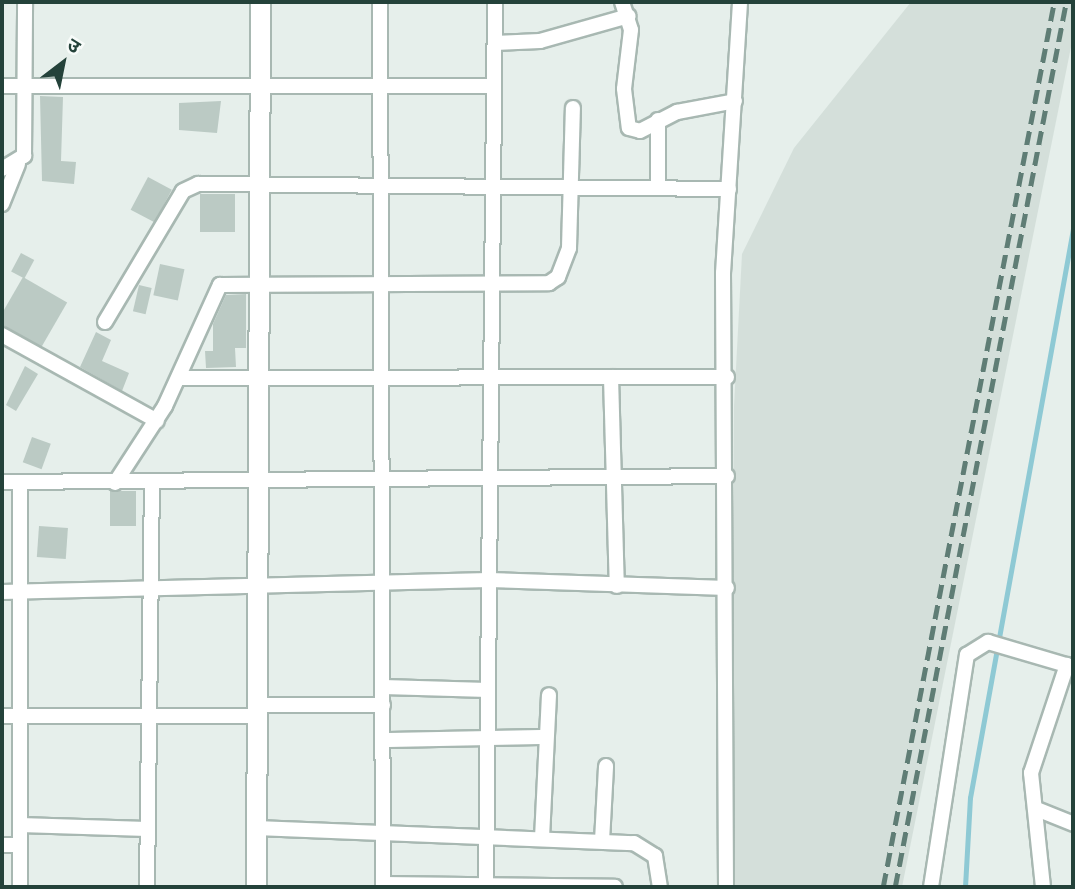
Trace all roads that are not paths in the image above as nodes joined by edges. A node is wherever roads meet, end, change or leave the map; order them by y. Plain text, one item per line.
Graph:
1 (25, 2) edge
2 (260, 2) edge
3 (380, 2) edge
4 (495, 2) edge
5 (622, 2) edge
6 (740, 2) edge
7 (629, 16) junction
8 (495, 43) junction
9 (2, 86) edge
10 (494, 86) junction
11 (23, 87) junction
12 (379, 87) junction
13 (259, 89) junction
14 (736, 102) junction
15 (573, 108) dead end
16 (658, 121) junction
17 (18, 164) junction
18 (2, 169) edge
19 (259, 183) junction
20 (378, 183) junction
21 (493, 183) junction
22 (571, 187) junction
23 (658, 188) junction
24 (729, 189) junction
25 (2, 204) edge
26 (258, 281) junction
27 (377, 282) junction
28 (492, 284) junction
29 (105, 322) dead end
30 (2, 335) edge
31 (491, 377) junction
32 (611, 377) junction
33 (727, 377) junction
34 (179, 378) junction
35 (258, 379) junction
36 (377, 381) junction
37 (156, 421) junction
38 (490, 475) junction
39 (727, 476) junction
40 (614, 477) junction
41 (380, 478) junction
42 (2, 482) edge
43 (115, 482) junction
44 (257, 482) junction
45 (20, 483) junction
46 (152, 483) junction
47 (489, 580) junction
48 (382, 582) junction
49 (258, 584) junction
50 (148, 586) junction
51 (617, 586) junction
52 (727, 588) junction
53 (2, 592) edge
54 (20, 592) junction
55 (1070, 666) edge
56 (383, 687) junction
57 (488, 690) junction
58 (549, 695) dead end
59 (383, 705) junction
60 (256, 710) junction
61 (2, 716) edge
62 (146, 716) junction
63 (20, 717) junction
64 (487, 736) junction
65 (546, 737) junction
66 (383, 740) junction
67 (606, 766) dead end
68 (1039, 810) junction
69 (1073, 824) edge
70 (20, 825) junction
71 (256, 828) junction
72 (382, 828) junction
73 (147, 829) junction
74 (486, 835) junction
75 (542, 838) junction
76 (602, 841) junction
77 (2, 845) edge
78 (20, 845) junction
79 (383, 885) edge
80 (486, 886) edge
81 (20, 887) edge
82 (147, 887) edge
83 (256, 887) edge
84 (575, 887) edge
85 (615, 887) edge
86 (660, 887) edge
87 (726, 887) edge
88 (931, 887) edge
89 (1043, 887) edge

1 - 11 street
2 - 13 street
3 - 12 street
4 - 8 street
5 - 7 street
6 - 14 street
7 - 8 street
7 - 16 street
8 - 10 street
9 - 11 street
10 - 12 street
10 - 21 street
11 - 13 street
11 - 17 street
12 - 13 street
12 - 20 street
13 - 19 street
14 - 16 street
14 - 24 street
15 - 22 street
16 - 23 street
17 - 18 street
17 - 25 street
19 - 20 street
19 - 26 street
19 - 29 street
20 - 21 street
20 - 27 street
21 - 22 street
21 - 28 street
22 - 23 street
22 - 28 street
23 - 24 street
24 - 33 street
26 - 27 street
26 - 34 street
26 - 35 street
27 - 28 street
27 - 36 street
28 - 31 street
30 - 37 street
31 - 32 street
31 - 36 street
31 - 38 street
32 - 33 street
32 - 40 street
33 - 39 street
34 - 35 street
34 - 37 street
35 - 36 street
35 - 44 street
36 - 41 street
37 - 43 street
38 - 40 street
38 - 41 street
38 - 47 street
39 - 40 street
39 - 52 street
40 - 51 street
41 - 44 street
41 - 48 street
42 - 45 street
43 - 45 street
43 - 46 street
44 - 46 street
44 - 49 street
45 - 54 street
46 - 50 street
47 - 48 street
47 - 51 street
47 - 57 street
48 - 49 street
48 - 56 street
49 - 50 street
49 - 60 street
50 - 54 street
50 - 62 street
51 - 52 street
52 - 87 street
53 - 54 street
54 - 63 street
55 - 68 street
55 - 88 street
56 - 57 street
56 - 59 street
57 - 64 street
58 - 65 street
59 - 60 street
59 - 66 street
60 - 62 street
60 - 71 street
61 - 63 street
62 - 63 street
62 - 73 street
63 - 70 street
64 - 65 street
64 - 66 street
64 - 74 street
65 - 75 street
66 - 72 street
67 - 76 street
68 - 69 street
68 - 89 street
70 - 73 street
70 - 78 street
71 - 72 street
71 - 83 street
72 - 74 street
72 - 79 street
73 - 82 street
74 - 75 street
74 - 80 street
75 - 76 street
76 - 86 street
77 - 78 street
78 - 81 street
79 - 80 street
80 - 84 street
84 - 85 street

